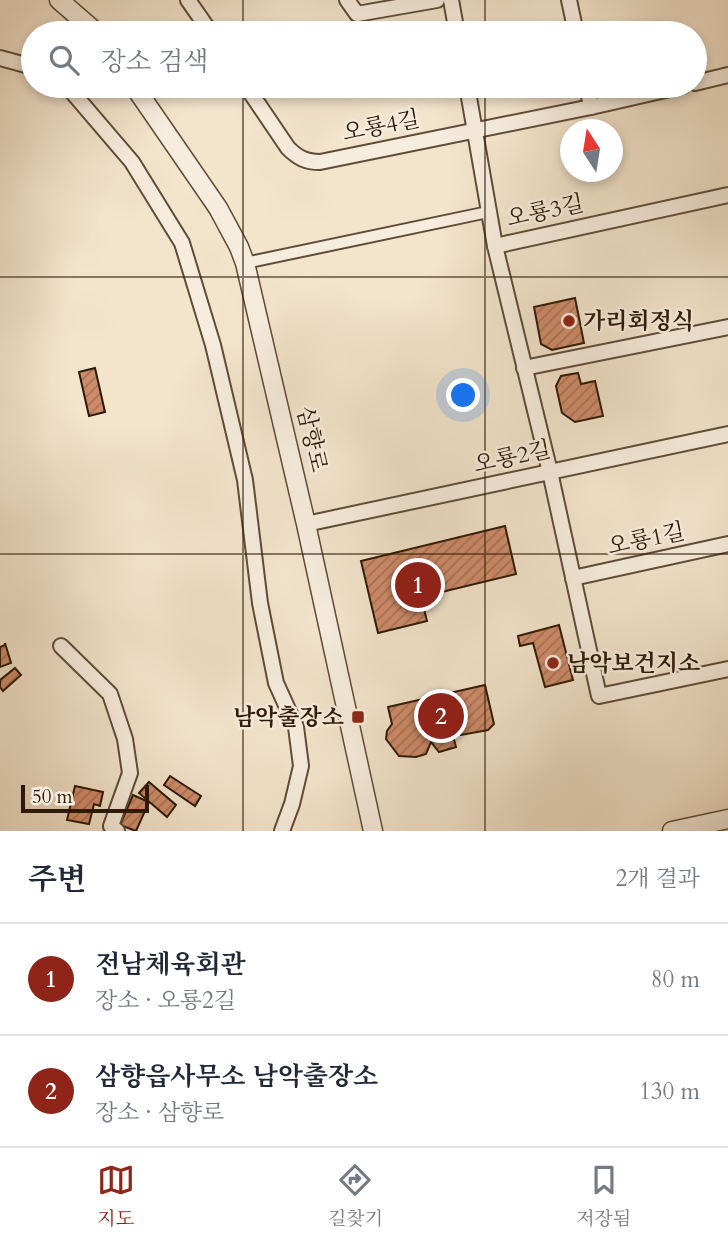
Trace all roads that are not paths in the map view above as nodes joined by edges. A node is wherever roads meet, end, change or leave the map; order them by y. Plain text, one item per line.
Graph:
1 (59, 0) edge
2 (188, 0) edge
3 (347, 0) edge
4 (437, 0) edge
5 (451, 0) edge
6 (569, 0) edge
7 (83, 21) edge
8 (203, 21) edge
9 (455, 21) edge
10 (573, 21) edge
11 (0, 58) edge
12 (21, 64) edge
13 (728, 75) edge
14 (707, 80) edge
15 (77, 98) edge
16 (142, 98) edge
17 (254, 98) edge
18 (469, 98) edge
19 (590, 98) edge
20 (631, 98) edge
21 (592, 107) junction
22 (475, 131) junction
23 (728, 195) edge
24 (488, 212) junction
25 (495, 246) junction
26 (245, 263) junction
27 (728, 327) edge
28 (524, 368) junction
29 (728, 434) edge
30 (550, 472) junction
31 (306, 524) junction
32 (728, 544) edge
33 (573, 578) junction
34 (61, 646) dead end
35 (728, 669) edge
36 (728, 819) edge
37 (117, 831) edge
38 (282, 831) edge
39 (373, 831) edge
40 (672, 831) edge

1 - 7 street
2 - 8 street
3 - 4 street
5 - 9 street
6 - 10 street
11 - 12 street
13 - 14 street
15 - 38 street
16 - 26 street, 삼향로
17 - 22 street, 오룡4길
18 - 22 street
19 - 21 street
20 - 21 street, 오룡4길
21 - 22 street, 오룡4길
22 - 24 street
23 - 25 street, 오룡3길
24 - 25 street
24 - 26 street
25 - 28 street, 오룡3길
26 - 31 street, 삼향로
27 - 28 street
28 - 30 street, 오룡3길
29 - 30 street, 오룡2길
30 - 31 street, 오룡2길
30 - 33 street
31 - 39 street, 삼향로
32 - 33 street, 오룡1길
33 - 35 street
34 - 37 street
36 - 40 street

